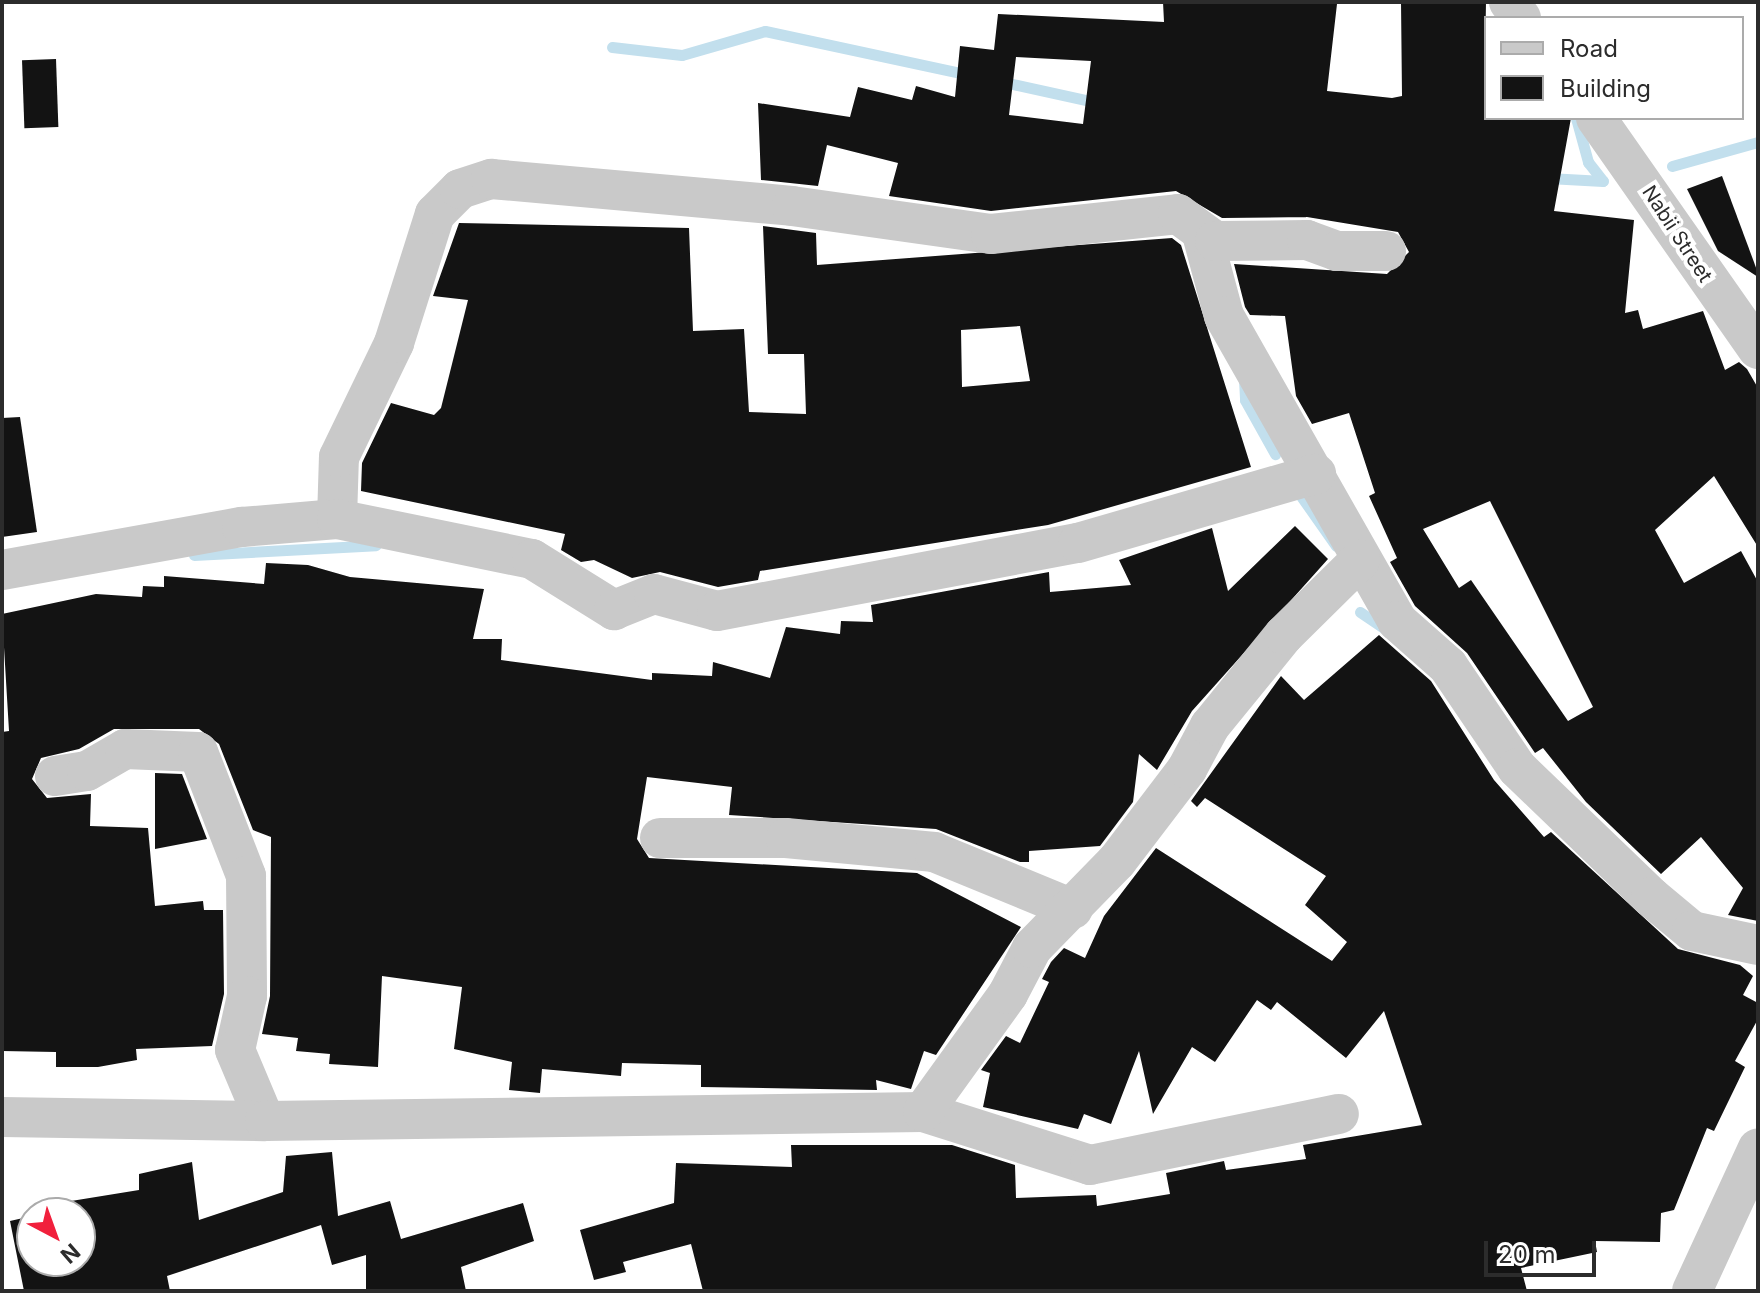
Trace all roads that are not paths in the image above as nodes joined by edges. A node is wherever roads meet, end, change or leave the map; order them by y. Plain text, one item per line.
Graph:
1 (1597, 120) edge
2 (1202, 234) junction
3 (1386, 251) dead end
4 (1744, 318) edge
5 (1758, 349) edge
6 (1316, 474) junction
7 (337, 519) junction
8 (1360, 560) junction
9 (2, 570) edge
10 (55, 776) dead end
11 (660, 838) dead end
12 (1073, 909) junction
13 (1758, 945) edge
14 (923, 1112) junction
15 (1339, 1114) dead end
16 (2, 1117) edge
17 (265, 1121) junction
18 (1758, 1148) edge
19 (1692, 1291) edge

1 - 4 street, Nabii Street
2 - 3 street
2 - 6 street
2 - 7 street
4 - 5 street, Nabii Street
6 - 7 street
6 - 8 street
7 - 9 street
8 - 12 street
8 - 13 street
10 - 17 street
11 - 12 street
12 - 14 street
14 - 15 street
14 - 17 street
16 - 17 street
18 - 19 street

